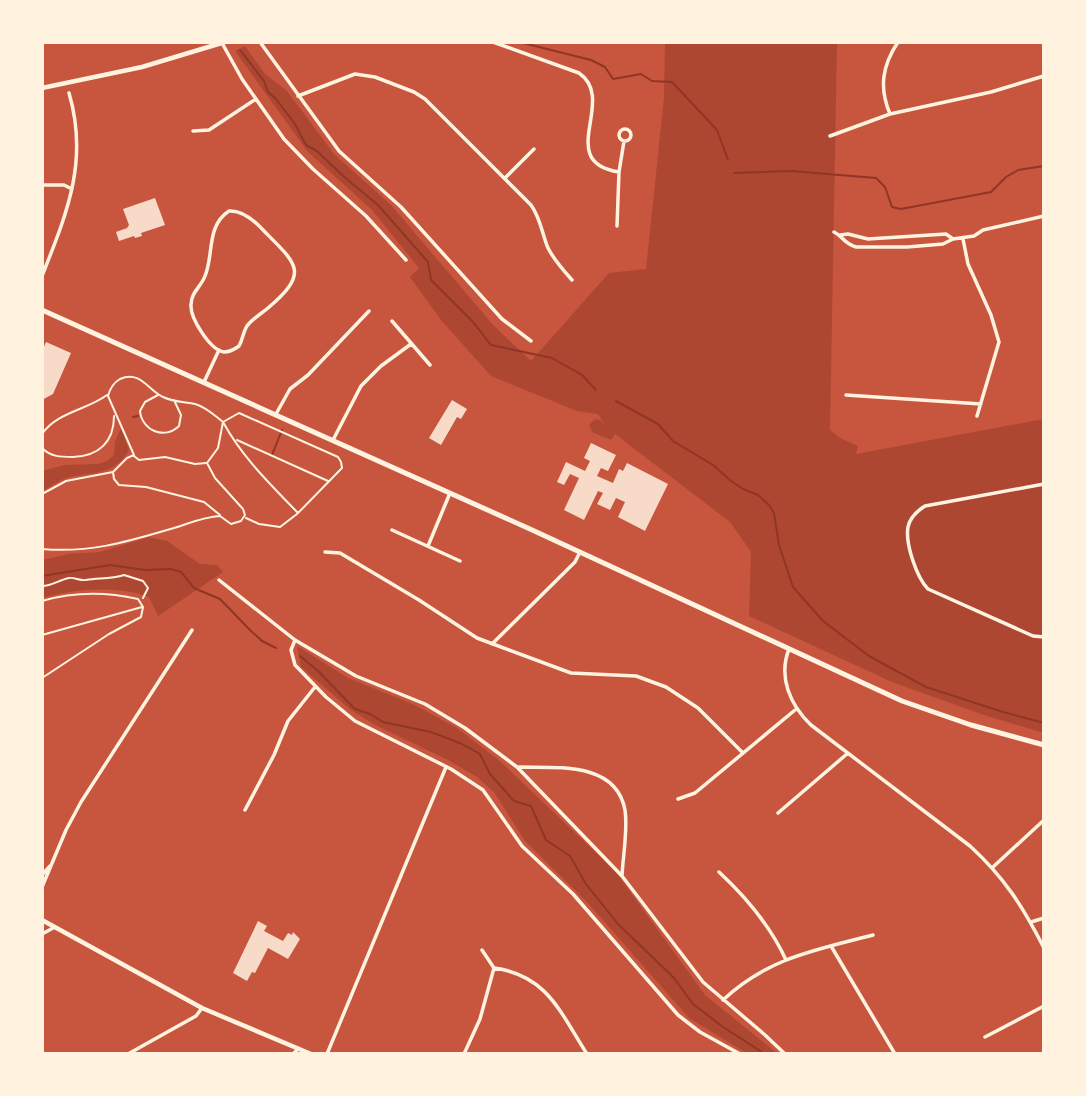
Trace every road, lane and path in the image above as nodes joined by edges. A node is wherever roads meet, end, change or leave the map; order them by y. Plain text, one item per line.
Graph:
1 (223, 42) edge
2 (260, 42) edge
3 (493, 42) edge
4 (898, 42) edge
5 (208, 45) edge
6 (1044, 76) edge
7 (42, 88) edge
8 (69, 93) dead end
9 (298, 96) junction
10 (256, 99) junction
11 (890, 114) junction
12 (193, 131) dead end
13 (830, 136) dead end
14 (624, 141) dead end
15 (534, 149) dead end
16 (619, 172) junction
17 (505, 178) junction
18 (42, 184) edge
19 (72, 189) junction
20 (1044, 216) edge
21 (617, 226) dead end
22 (834, 232) dead end
23 (840, 235) junction
24 (953, 239) junction
25 (963, 239) junction
26 (405, 261) dead end
27 (42, 276) edge
28 (572, 280) dead end
29 (42, 310) edge
30 (369, 311) dead end
31 (392, 321) dead end
32 (531, 341) dead end
33 (411, 344) junction
34 (219, 350) junction
35 (430, 365) dead end
36 (204, 382) junction
37 (108, 394) junction
38 (159, 395) junction
39 (846, 396) dead end
40 (174, 400) junction
41 (981, 404) junction
42 (114, 414) junction
43 (276, 414) junction
44 (977, 416) dead end
45 (223, 422) junction
46 (42, 434) edge
47 (235, 439) junction
48 (333, 440) junction
49 (42, 448) edge
50 (134, 455) junction
51 (207, 463) junction
52 (113, 472) junction
53 (329, 482) junction
54 (1044, 484) edge
55 (451, 493) junction
56 (42, 494) edge
57 (298, 513) junction
58 (220, 516) junction
59 (245, 517) junction
60 (392, 530) dead end
61 (428, 546) junction
62 (42, 549) edge
63 (325, 552) dead end
64 (580, 552) junction
65 (460, 561) dead end
66 (219, 580) dead end
67 (42, 586) edge
68 (42, 601) edge
69 (141, 601) junction
70 (143, 607) junction
71 (192, 630) dead end
72 (42, 635) edge
73 (1044, 637) edge
74 (295, 640) junction
75 (492, 644) junction
76 (789, 649) junction
77 (42, 678) edge
78 (315, 687) junction
79 (795, 710) junction
80 (1044, 746) edge
81 (743, 753) junction
82 (848, 753) junction
83 (446, 767) junction
84 (517, 767) junction
85 (678, 799) dead end
86 (245, 810) dead end
87 (778, 813) dead end
88 (1043, 824) edge
89 (51, 865) junction
90 (993, 867) junction
91 (719, 872) dead end
92 (42, 875) edge
93 (622, 876) junction
94 (42, 887) edge
95 (1044, 918) edge
96 (42, 920) edge
97 (1031, 922) junction
98 (55, 926) junction
99 (42, 934) edge
100 (873, 935) dead end
101 (831, 946) junction
102 (1044, 948) edge
103 (482, 950) dead end
104 (786, 960) junction
105 (494, 968) junction
106 (723, 1000) junction
107 (1044, 1006) edge
108 (202, 1008) junction
109 (985, 1037) dead end
110 (298, 1049) junction
111 (128, 1054) edge
112 (293, 1054) edge
113 (311, 1054) edge
114 (327, 1054) edge
115 (464, 1054) edge
116 (587, 1054) edge
117 (740, 1054) edge
118 (785, 1054) edge
119 (895, 1054) edge

1 - 5 main road
1 - 10 street
2 - 9 street
3 - 16 street
4 - 11 street
5 - 7 main road
6 - 11 street
8 - 19 street
9 - 17 street
9 - 32 street
10 - 12 street
10 - 26 street
11 - 13 street
14 - 16 street
15 - 17 street
16 - 21 street
17 - 28 street
18 - 19 street
19 - 27 street
20 - 25 street
22 - 23 street
23 - 24 street
23 - 24 street
24 - 25 street
25 - 41 street
29 - 36 main road
30 - 43 street
31 - 33 street
33 - 35 street
33 - 48 street
34 - 34 street
34 - 36 street
36 - 43 main road
37 - 38 lane
37 - 42 lane
37 - 46 lane
38 - 40 lane
38 - 40 lane
39 - 41 street
40 - 45 lane
41 - 44 street
42 - 49 lane
42 - 50 lane
43 - 48 main road
45 - 47 lane
45 - 51 lane
45 - 53 lane
47 - 53 lane
47 - 57 lane
48 - 55 main road
50 - 51 lane
50 - 52 lane
51 - 59 lane
52 - 56 lane
52 - 58 lane
53 - 57 lane
54 - 73 street
55 - 61 street
55 - 64 main road
57 - 59 lane
58 - 59 lane
58 - 62 lane
60 - 61 street
61 - 65 street
63 - 75 street
64 - 75 street
64 - 76 main road
66 - 74 street
67 - 69 path
68 - 69 lane
69 - 70 lane
70 - 72 lane
70 - 77 lane
71 - 89 street
74 - 78 street
74 - 84 street
75 - 81 street
76 - 79 street
76 - 80 main road
78 - 83 street
78 - 86 street
79 - 81 street
79 - 82 street
81 - 85 street
82 - 87 street
82 - 90 street
83 - 114 street
83 - 117 street
84 - 93 street
84 - 93 street
88 - 90 street
89 - 92 street
89 - 94 street
90 - 97 street
91 - 104 street
93 - 106 street
95 - 97 street
96 - 98 main road
97 - 102 street
98 - 99 street
98 - 108 main road
100 - 101 street
101 - 104 street
101 - 119 street
103 - 105 street
104 - 106 street
105 - 115 street
105 - 116 street
106 - 118 street
107 - 109 street
108 - 110 main road
108 - 111 street
110 - 112 street
110 - 113 main road

